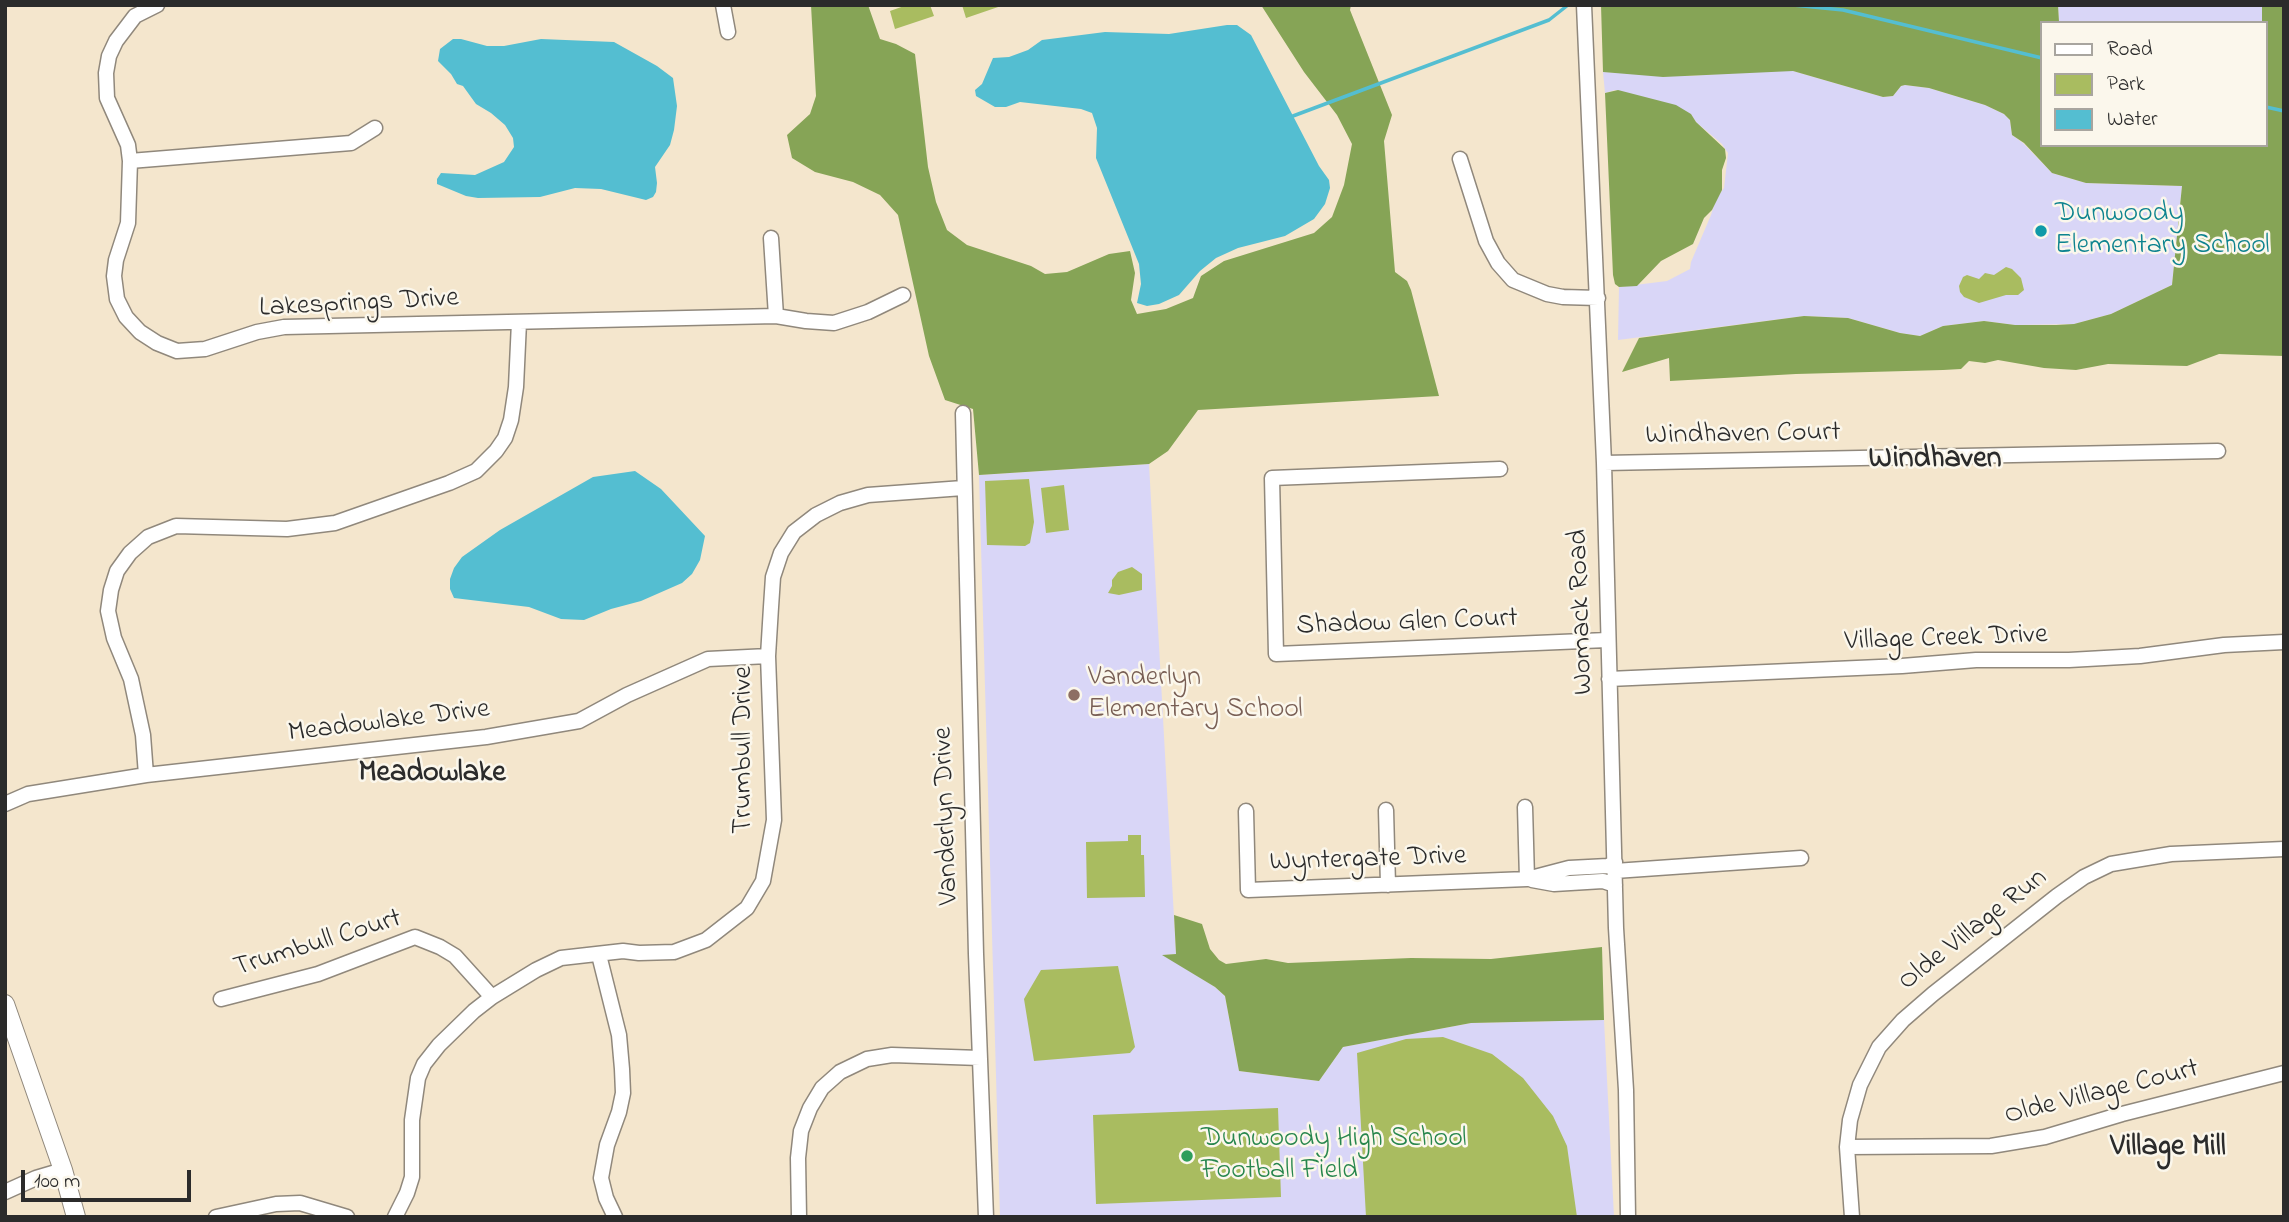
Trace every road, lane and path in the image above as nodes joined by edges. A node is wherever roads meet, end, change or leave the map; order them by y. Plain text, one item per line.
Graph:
1 (158, 5) edge
2 (723, 5) edge
3 (1584, 5) edge
4 (728, 32) dead end
5 (375, 128) dead end
6 (1460, 159) dead end
7 (130, 161) junction
8 (771, 238) dead end
9 (902, 295) dead end
10 (1598, 298) junction
11 (776, 316) junction
12 (519, 322) junction
13 (962, 414) dead end
14 (2218, 451) dead end
15 (1604, 463) junction
16 (1500, 469) dead end
17 (963, 488) junction
18 (1607, 640) junction
19 (2284, 642) edge
20 (768, 656) junction
21 (1609, 679) junction
22 (146, 775) junction
23 (5, 804) edge
24 (1525, 807) dead end
25 (1386, 810) dead end
26 (1246, 811) dead end
27 (2284, 849) edge
28 (1801, 859) dead end
29 (1615, 873) junction
30 (1593, 875) junction
31 (1527, 879) junction
32 (1388, 885) junction
33 (599, 955) junction
34 (492, 997) junction
35 (221, 999) dead end
36 (5, 1004) edge
37 (980, 1058) junction
38 (2284, 1073) edge
39 (1847, 1147) junction
40 (63, 1170) junction
41 (5, 1192) edge
42 (76, 1217) edge
43 (216, 1217) edge
44 (347, 1217) edge
45 (396, 1217) edge
46 (615, 1217) edge
47 (799, 1217) edge
48 (986, 1217) edge
49 (1628, 1217) edge
50 (1852, 1217) edge

1 - 7 street, Lakesprings Drive
2 - 4 street
3 - 10 street, Womack Road
5 - 7 street
6 - 10 street
7 - 12 street, Lakesprings Drive
8 - 11 street
9 - 11 street, Lakesprings Drive
10 - 15 street, Womack Road
11 - 12 street, Lakesprings Drive
12 - 22 street
13 - 17 street, Vanderlyn Drive
14 - 15 street, Windhaven Court
15 - 18 street, Womack Road
16 - 18 street, Shadow Glen Court
17 - 20 street, Trumbull Drive
17 - 37 street, Vanderlyn Drive
18 - 21 street, Womack Road
19 - 21 street, Village Creek Drive
20 - 22 street, Meadowlake Drive
20 - 33 street, Trumbull Drive
21 - 29 street, Womack Road
22 - 23 street, Meadowlake Drive
24 - 31 street
25 - 32 street
26 - 32 street, Wyntergate Drive
27 - 39 street, Olde Village Run
28 - 29 street
29 - 30 street, Wyntergate Drive
29 - 30 street, Wyntergate Drive
29 - 49 street, Womack Road
30 - 31 street, Wyntergate Drive
31 - 32 street, Wyntergate Drive
33 - 34 street, Trumbull Drive
33 - 46 street
34 - 35 street, Trumbull Court
34 - 45 street, Trumbull Drive
36 - 40 main road
37 - 47 street
37 - 48 street, Vanderlyn Drive
38 - 39 street, Olde Village Court
39 - 50 street, Olde Village Run
40 - 41 street
40 - 42 main road
43 - 44 street

